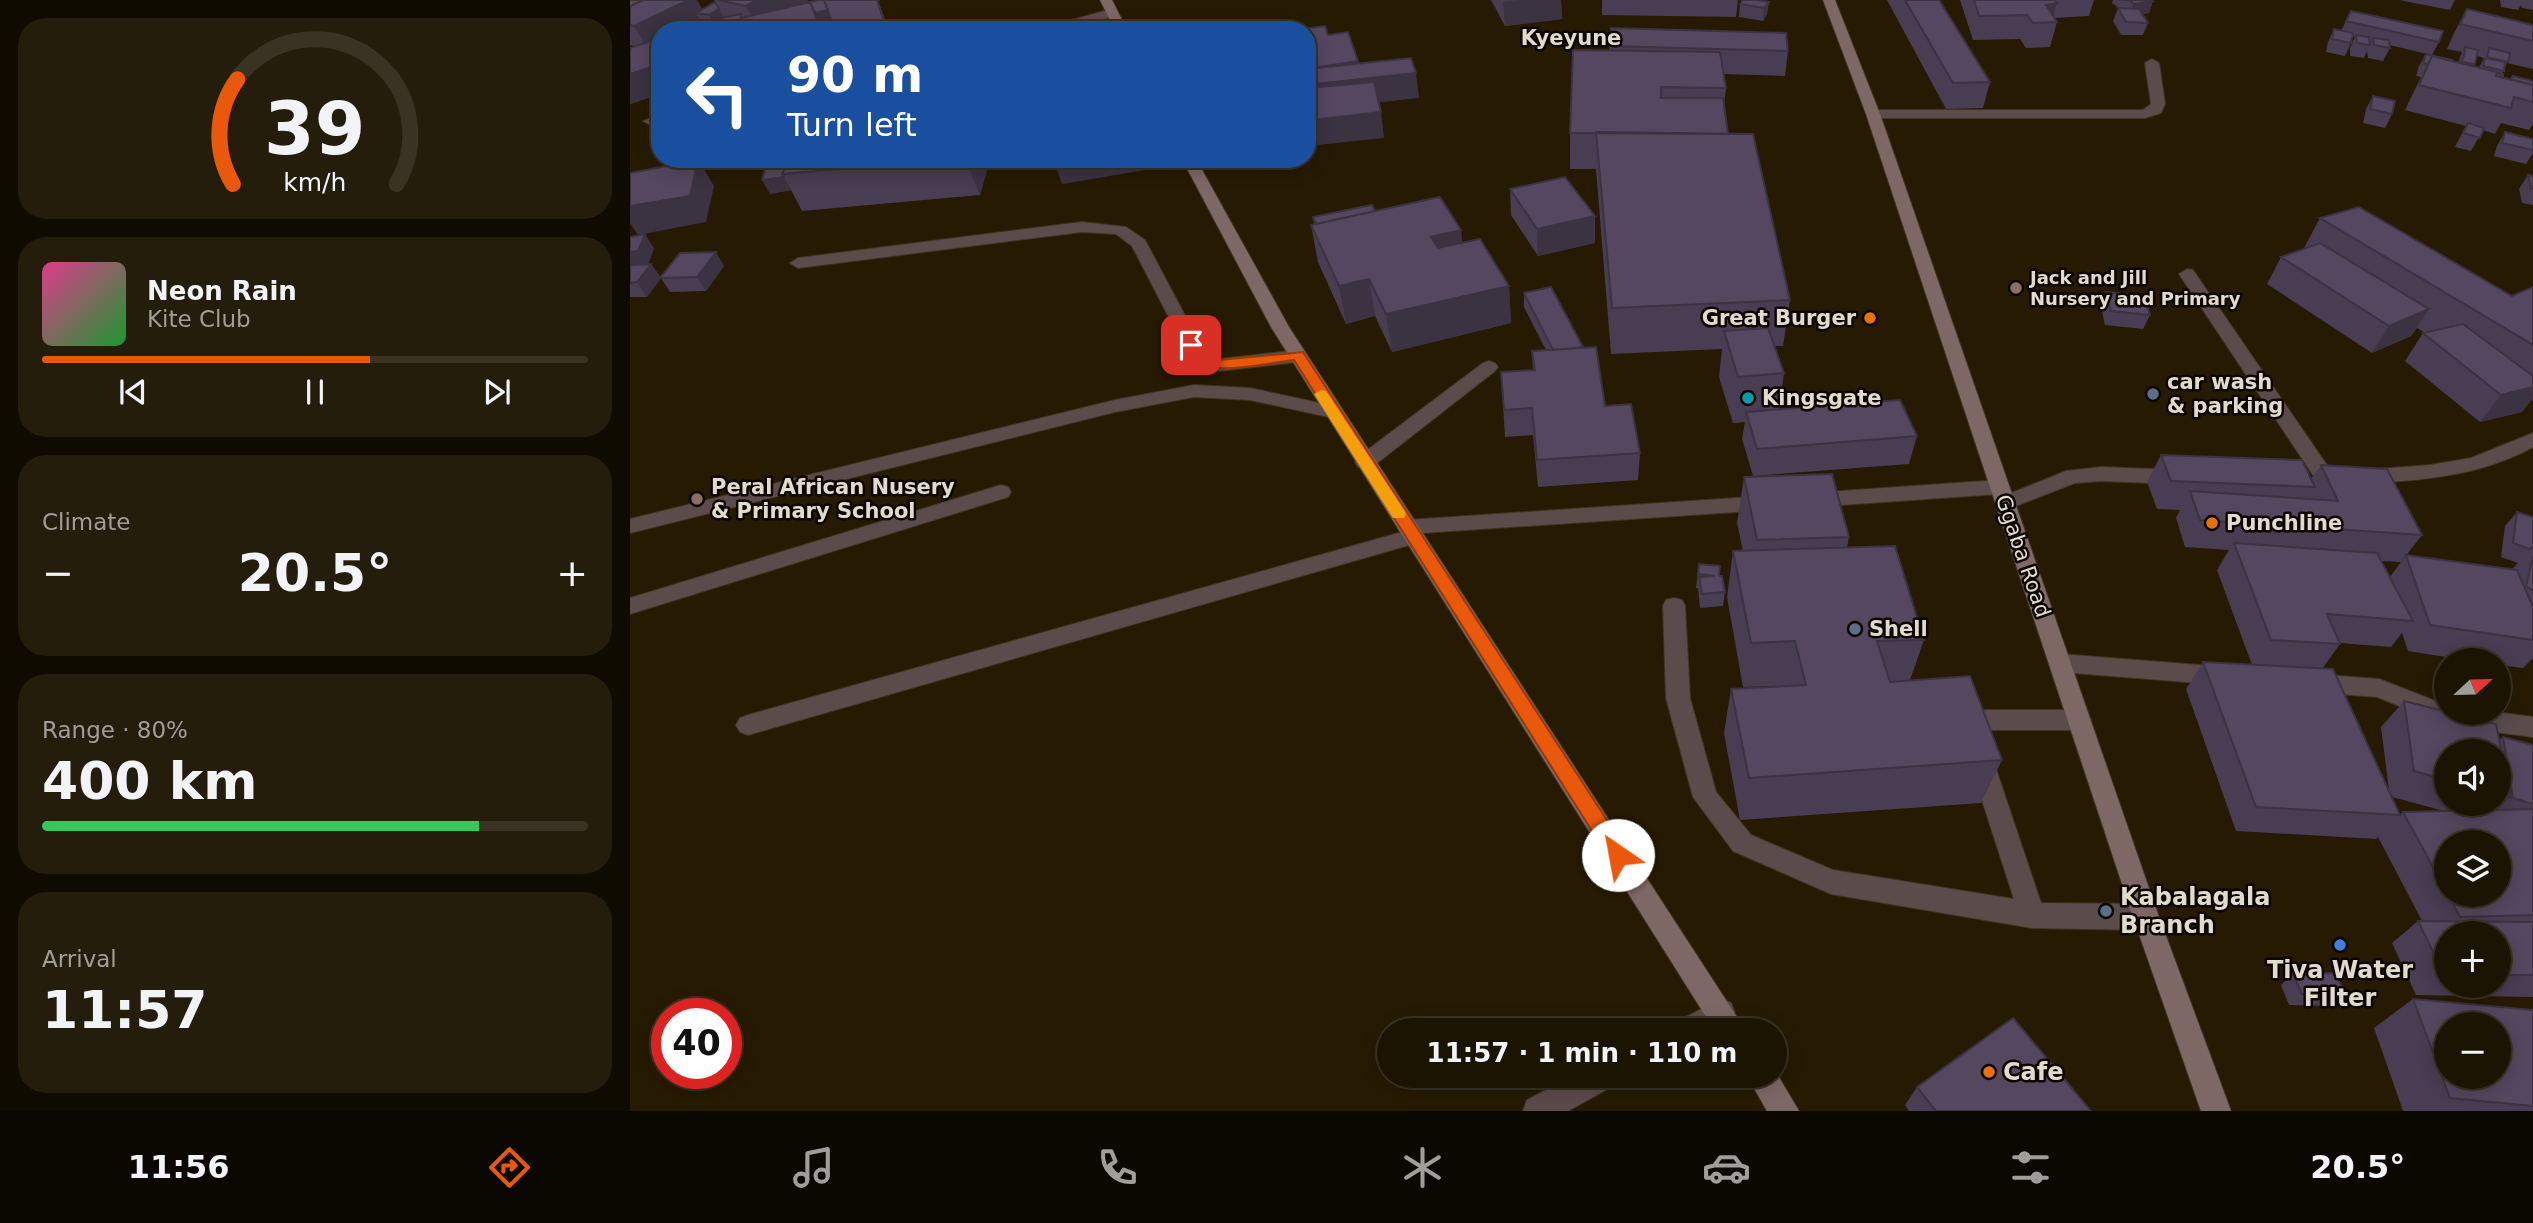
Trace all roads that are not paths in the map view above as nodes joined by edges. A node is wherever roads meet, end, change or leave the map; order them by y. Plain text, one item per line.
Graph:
1 (653, 0) edge
2 (1106, 0) edge
3 (1829, 0) edge
4 (630, 5) edge
5 (1112, 13) junction
6 (1079, 21) edge
7 (1116, 21) edge
8 (2152, 64) dead end
9 (1872, 114) junction
10 (1194, 168) edge
11 (798, 263) dead end
12 (2187, 274) dead end
13 (1298, 355) junction
14 (1489, 367) dead end
15 (1333, 412) junction
16 (2533, 439) edge
17 (1365, 462) junction
18 (2203, 478) edge
19 (2326, 479) junction
20 (2301, 481) edge
21 (1001, 492) dead end
22 (2003, 495) junction
23 (630, 526) edge
24 (1410, 532) junction
25 (630, 606) edge
26 (1674, 606) dead end
27 (2060, 663) junction
28 (2254, 678) edge
29 (2296, 681) edge
30 (2079, 720) junction
31 (748, 725) dead end
32 (2533, 727) edge
33 (2032, 915) junction
34 (2146, 917) junction
35 (1724, 1018) edge
36 (1581, 1088) edge
37 (1770, 1088) edge
38 (1538, 1111) edge
39 (1784, 1111) edge
40 (2216, 1111) edge

1 - 4 street
2 - 5 main road
3 - 9 main road, Ggaba Road
5 - 6 street
5 - 7 main road
8 - 9 street
9 - 22 main road, Ggaba Road
10 - 13 main road
11 - 13 street
12 - 19 street
13 - 15 main road
14 - 17 street
15 - 17 main road
15 - 23 street
16 - 19 street
17 - 24 main road
18 - 22 street
19 - 20 street
21 - 25 street
22 - 24 street
22 - 27 main road, Ggaba Road
24 - 31 street
24 - 35 main road
26 - 33 street
27 - 28 street
27 - 30 main road, Ggaba Road
29 - 32 street
30 - 33 street
30 - 34 main road, Ggaba Road
33 - 34 street
34 - 40 main road, Ggaba Road
36 - 38 street
37 - 39 main road

